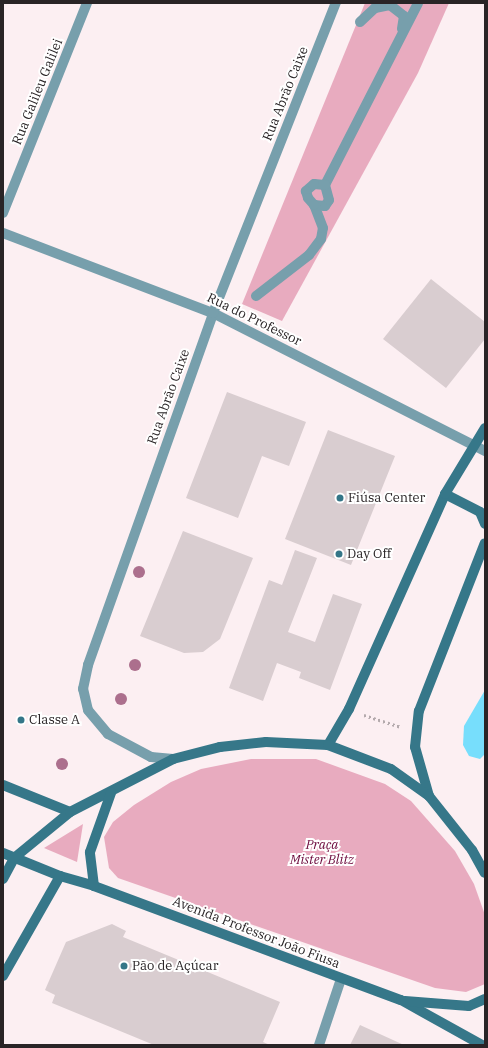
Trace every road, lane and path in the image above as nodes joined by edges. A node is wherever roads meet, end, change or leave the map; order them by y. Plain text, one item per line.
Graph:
1 (87, 3) edge
2 (336, 3) edge
3 (418, 3) edge
4 (390, 4) edge
5 (360, 22) dead end
6 (401, 37) junction
7 (325, 185) junction
8 (314, 205) junction
9 (3, 213) edge
10 (3, 233) edge
11 (256, 296) dead end
12 (213, 313) junction
13 (485, 428) edge
14 (473, 446) junction
15 (485, 451) edge
16 (445, 494) junction
17 (485, 524) edge
18 (485, 543) edge
19 (348, 709) junction
20 (416, 732) junction
21 (328, 745) junction
22 (173, 759) junction
23 (3, 785) edge
24 (111, 793) junction
25 (429, 796) junction
26 (70, 812) junction
27 (3, 852) edge
28 (14, 858) junction
29 (485, 874) edge
30 (60, 876) junction
31 (3, 879) edge
32 (94, 886) junction
33 (3, 976) edge
34 (341, 979) junction
35 (401, 1000) junction
36 (485, 1000) edge
37 (319, 1045) edge
38 (482, 1045) edge

1 - 9 street, Rua Galileu Galilei
2 - 12 street, Rua Abrão Caixe
3 - 6 street
4 - 5 street
4 - 6 street
6 - 7 street
7 - 8 street
7 - 8 street
8 - 11 street
10 - 12 street, Rua do Professor
12 - 14 street, Rua do Professor
12 - 22 street, Rua Abrão Caixe
13 - 14 main road
14 - 15 street, Rua do Professor
14 - 16 main road
16 - 17 main road
16 - 19 main road
18 - 20 main road
19 - 20 path
19 - 21 main road
20 - 25 main road
21 - 22 main road
21 - 25 main road
22 - 24 main road
23 - 26 main road
24 - 26 main road
24 - 32 main road
25 - 29 main road
26 - 28 main road
27 - 28 main road, Avenida Professor João Fiusa
28 - 30 main road, Avenida Professor João Fiusa
28 - 31 main road
30 - 32 main road, Avenida Professor João Fiusa
30 - 33 main road
32 - 34 main road, Avenida Professor João Fiusa
34 - 35 main road, Avenida Professor João Fiusa
34 - 37 street
35 - 36 main road
35 - 38 main road, Avenida Professor João Fiusa

